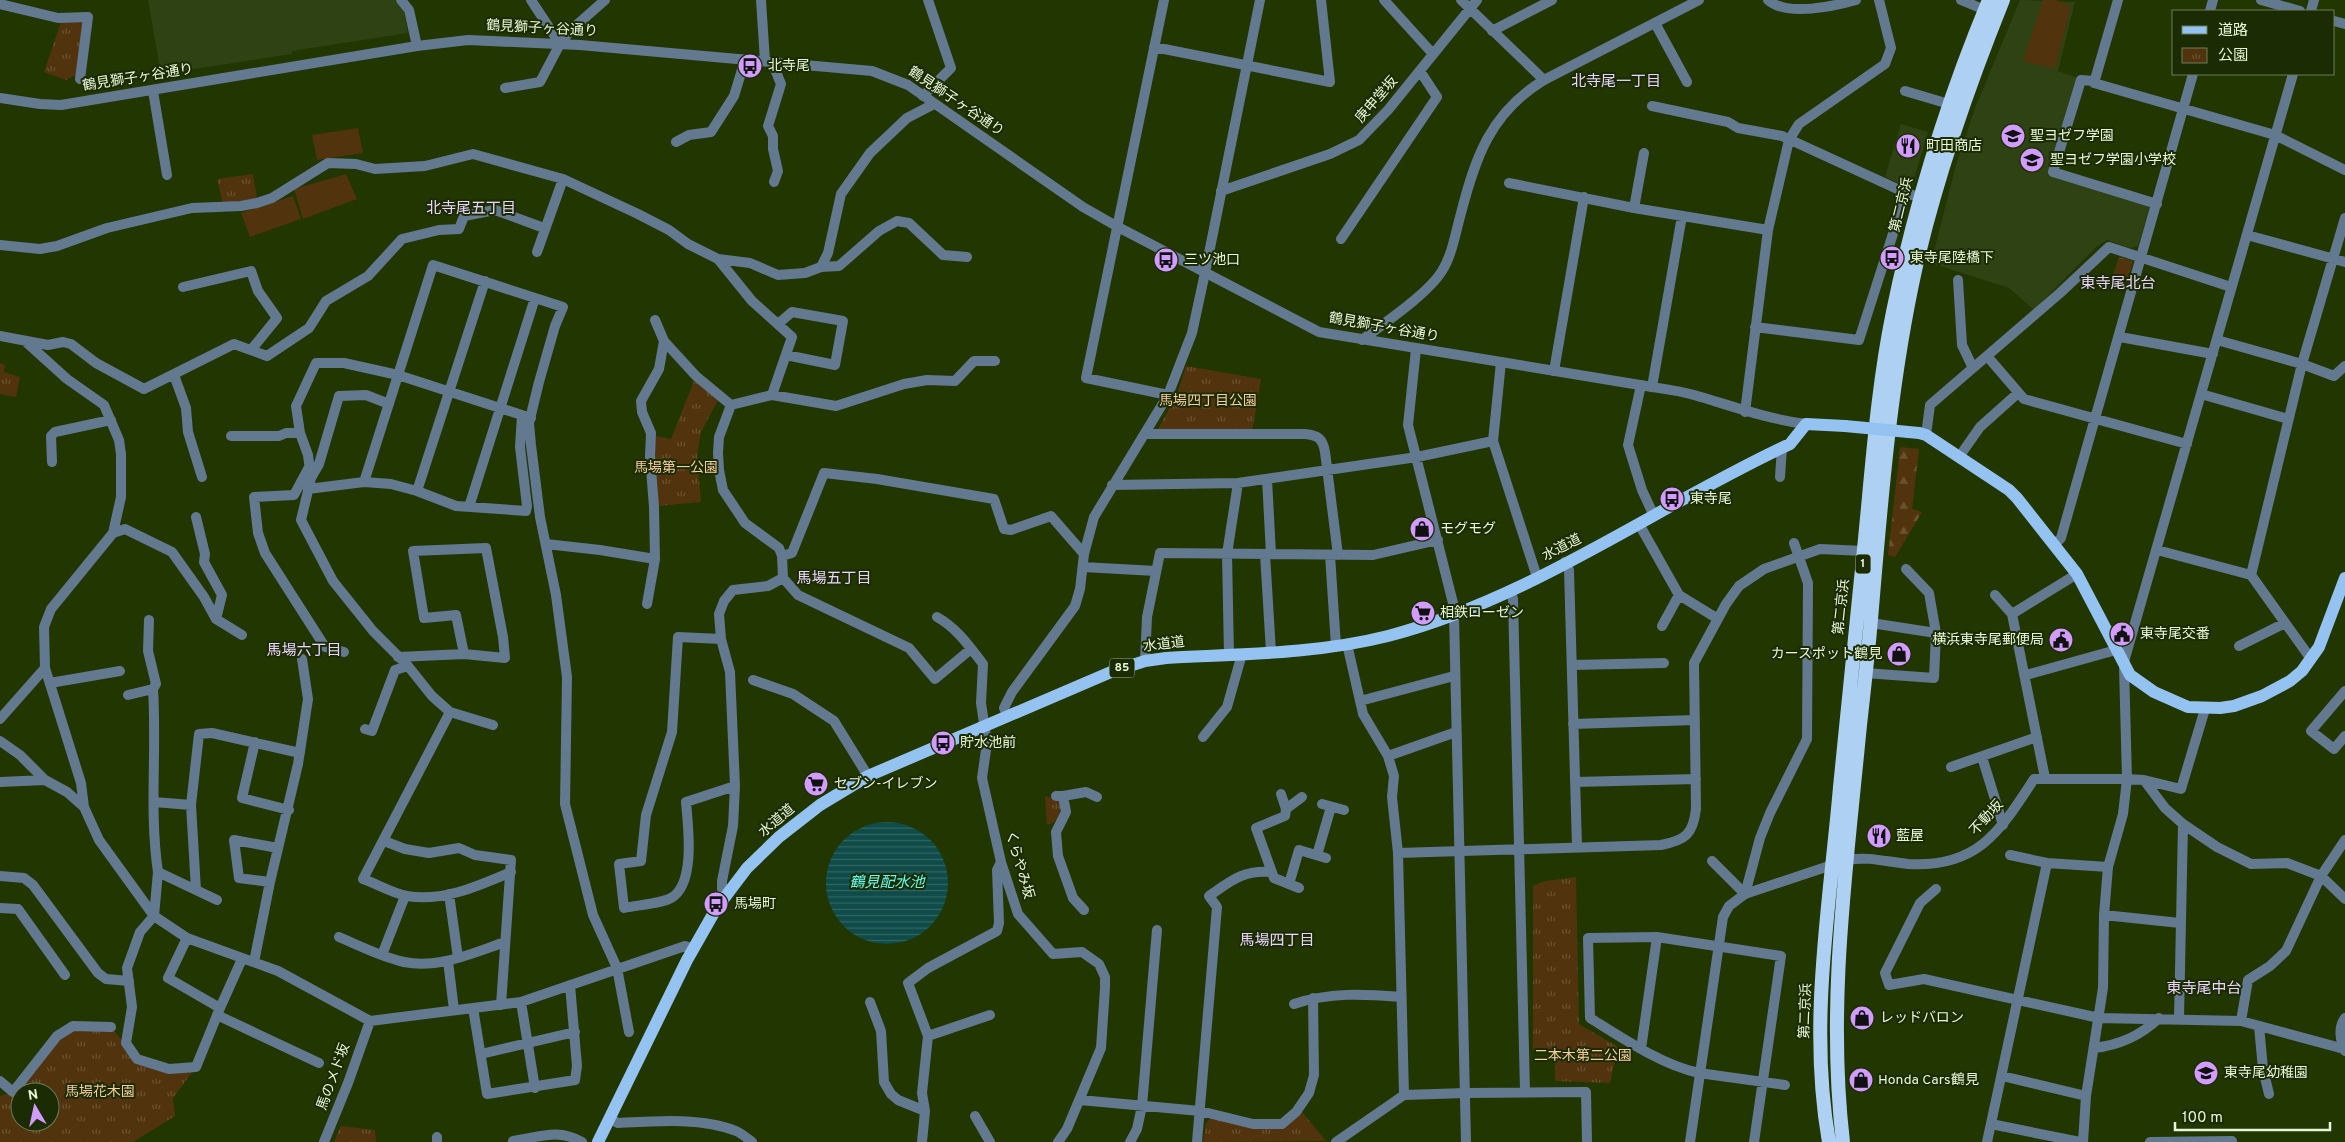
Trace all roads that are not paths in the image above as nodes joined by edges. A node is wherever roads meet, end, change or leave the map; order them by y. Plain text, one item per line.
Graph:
1 (401, 0) edge
2 (531, 0) edge
3 (605, 0) edge
4 (761, 0) edge
5 (928, 0) edge
6 (1164, 0) edge
7 (1260, 0) edge
8 (1321, 0) edge
9 (1384, 0) edge
10 (1460, 0) edge
11 (1477, 0) edge
12 (1552, 0) edge
13 (1699, 0) edge
14 (1768, 0) edge
15 (1856, 0) edge
16 (1879, 0) edge
17 (1961, 0) edge
18 (2003, 0) edge
19 (2118, 0) edge
20 (2261, 0) edge
21 (0, 4) edge
22 (1987, 5) edge
23 (1469, 9) junction
24 (2296, 10) edge
25 (1655, 22) junction
26 (1492, 31) junction
27 (560, 44) junction
28 (417, 46) junction
29 (1154, 46) junction
30 (1433, 54) junction
31 (745, 60) junction
32 (768, 61) junction
33 (1247, 65) junction
34 (1420, 72) junction
35 (2193, 75) edge
36 (2293, 75) edge
37 (80, 79) dead end
38 (1544, 80) junction
39 (2095, 81) junction
40 (1687, 82) dead end
41 (505, 88) dead end
42 (153, 90) junction
43 (1905, 91) dead end
44 (923, 96) junction
45 (0, 98) edge
46 (934, 104) junction
47 (1948, 104) junction
48 (1652, 106) dead end
49 (2184, 109) junction
50 (2275, 134) junction
51 (1789, 140) junction
52 (676, 142) dead end
53 (1644, 153) dead end
54 (2345, 170) edge
55 (167, 175) dead end
56 (563, 179) junction
57 (774, 182) dead end
58 (1509, 183) dead end
59 (1221, 191) junction
60 (1913, 195) junction
61 (1584, 197) junction
62 (2157, 204) junction
63 (1634, 208) junction
64 (1682, 216) junction
65 (2345, 218) edge
66 (1118, 227) junction
67 (544, 228) junction
68 (1768, 230) junction
69 (2247, 235) junction
70 (1341, 239) dead end
71 (0, 246) edge
72 (537, 252) dead end
73 (967, 257) dead end
74 (2141, 258) junction
75 (2333, 258) junction
76 (718, 259) junction
77 (2345, 262) edge
78 (821, 267) junction
79 (1205, 273) junction
80 (1958, 280) dead end
81 (486, 281) junction
82 (183, 287) dead end
83 (2231, 287) junction
84 (535, 298) junction
85 (655, 320) dead end
86 (778, 324) junction
87 (1755, 327) junction
88 (0, 336) edge
89 (2120, 337) junction
90 (25, 340) junction
91 (1362, 340) junction
92 (2216, 340) junction
93 (664, 341) junction
94 (1416, 349) junction
95 (251, 350) junction
96 (2213, 354) junction
97 (786, 356) junction
98 (1987, 356) junction
99 (995, 360) dead end
100 (1501, 362) junction
101 (2302, 364) junction
102 (2345, 366) edge
103 (1973, 368) junction
104 (1554, 371) junction
105 (174, 375) junction
106 (398, 375) junction
107 (1641, 385) junction
108 (1652, 387) junction
109 (449, 391) junction
110 (2018, 393) junction
111 (2202, 394) junction
112 (772, 395) junction
113 (1168, 396) junction
114 (389, 404) junction
115 (731, 405) junction
116 (500, 408) junction
117 (1745, 412) junction
118 (526, 416) junction
119 (2095, 418) junction
120 (2288, 419) junction
121 (111, 420) junction
122 (1806, 424) junction
123 (300, 433) junction
124 (1145, 434) junction
125 (1922, 434) junction
126 (231, 436) dead end
127 (1494, 442) junction
128 (2187, 444) junction
129 (1782, 448) junction
130 (1417, 457) junction
131 (1959, 457) junction
132 (52, 462) dead end
133 (309, 467) junction
134 (1328, 470) junction
135 (202, 477) dead end
136 (1780, 477) dead end
137 (311, 478) junction
138 (1267, 479) junction
139 (364, 482) junction
140 (1238, 483) junction
141 (1112, 485) junction
142 (308, 489) junction
143 (417, 491) junction
144 (469, 507) junction
145 (1654, 516) junction
146 (196, 517) dead end
147 (1639, 524) junction
148 (113, 533) junction
149 (1438, 540) junction
150 (1794, 543) dead end
151 (546, 544) junction
152 (2055, 544) junction
153 (2157, 550) junction
154 (1864, 551) junction
155 (1084, 554) junction
156 (1227, 554) junction
157 (1268, 554) junction
158 (1334, 555) junction
159 (782, 556) junction
160 (1799, 556) junction
161 (655, 559) junction
162 (1565, 562) junction
163 (1083, 567) junction
164 (1906, 569) dead end
165 (1156, 570) junction
166 (2076, 574) junction
167 (2251, 575) junction
168 (1537, 577) junction
169 (782, 578) junction
170 (2345, 578) edge
171 (1511, 591) junction
172 (1679, 595) junction
173 (1996, 595) dead end
174 (647, 604) dead end
175 (2012, 614) junction
176 (1454, 615) junction
177 (937, 617) dead end
178 (216, 619) junction
179 (1718, 619) junction
180 (149, 620) dead end
181 (1871, 623) junction
182 (2285, 623) junction
183 (1662, 626) dead end
184 (1936, 633) junction
185 (242, 635) dead end
186 (721, 639) junction
187 (1342, 645) junction
188 (2239, 646) dead end
189 (971, 649) junction
190 (2116, 650) junction
191 (344, 652) dead end
192 (1271, 652) junction
193 (464, 654) junction
194 (1235, 654) junction
195 (398, 657) junction
196 (302, 659) dead end
197 (2311, 659) junction
198 (1145, 661) junction
199 (1664, 663) dead end
200 (1572, 665) junction
201 (408, 666) junction
202 (2124, 666) junction
203 (45, 668) junction
204 (120, 671) dead end
205 (1865, 673) junction
206 (2026, 675) junction
207 (1454, 676) junction
208 (753, 680) dead end
209 (50, 683) junction
210 (153, 689) junction
211 (2345, 691) edge
212 (128, 694) dead end
213 (1360, 701) junction
214 (2205, 708) junction
215 (450, 712) junction
216 (1008, 717) junction
217 (0, 719) edge
218 (1695, 720) junction
219 (1573, 724) junction
220 (493, 725) dead end
221 (984, 728) junction
222 (365, 729) dead end
223 (1456, 732) junction
224 (2345, 736) edge
225 (1203, 737) dead end
226 (2037, 738) junction
227 (0, 741) edge
228 (255, 742) junction
229 (300, 753) junction
230 (1388, 756) junction
231 (1982, 756) junction
232 (1952, 767) dead end
233 (868, 776) junction
234 (2045, 778) junction
235 (1696, 779) junction
236 (45, 780) junction
237 (2126, 780) junction
238 (2144, 780) junction
239 (0, 782) edge
240 (1575, 782) junction
241 (735, 786) junction
242 (1281, 794) dead end
243 (1097, 797) dead end
244 (1302, 797) dead end
245 (154, 802) junction
246 (191, 806) junction
247 (84, 807) junction
248 (288, 810) junction
249 (1286, 810) junction
250 (1344, 810) dead end
251 (2183, 824) junction
252 (2003, 825) junction
253 (2345, 840) edge
254 (384, 841) junction
255 (1577, 847) junction
256 (278, 848) junction
257 (1521, 850) junction
258 (1460, 851) junction
259 (1398, 853) junction
260 (2010, 855) dead end
261 (1847, 860) junction
262 (1712, 861) dead end
263 (1002, 862) junction
264 (2047, 862) junction
265 (1833, 865) junction
266 (2108, 867) junction
267 (158, 872) junction
268 (511, 872) junction
269 (1270, 872) junction
270 (0, 876) edge
271 (2321, 876) junction
272 (270, 882) junction
273 (1289, 884) junction
274 (1299, 888) dead end
275 (1936, 889) dead end
276 (196, 890) junction
277 (448, 894) junction
278 (727, 894) junction
279 (1745, 894) junction
280 (405, 896) junction
281 (2345, 899) edge
282 (217, 900) dead end
283 (0, 908) edge
284 (1084, 910) dead end
285 (2104, 915) junction
286 (154, 916) junction
287 (2180, 923) junction
288 (1157, 930) dead end
289 (339, 936) dead end
290 (1657, 937) junction
291 (187, 938) junction
292 (505, 942) junction
293 (1718, 947) junction
294 (693, 949) junction
295 (382, 955) junction
296 (242, 959) junction
297 (453, 959) junction
298 (254, 962) junction
299 (617, 968) junction
300 (65, 975) dead end
301 (129, 980) junction
302 (570, 985) junction
303 (1401, 996) junction
304 (1313, 998) junction
305 (2018, 1000) junction
306 (520, 1002) junction
307 (870, 1002) dead end
308 (1294, 1004) dead end
309 (501, 1005) junction
310 (474, 1008) junction
311 (454, 1010) junction
312 (218, 1011) junction
313 (990, 1016) dead end
314 (2099, 1018) junction
315 (2159, 1018) junction
316 (2179, 1018) junction
317 (2345, 1018) edge
318 (370, 1021) junction
319 (2241, 1021) junction
320 (2260, 1026) junction
321 (111, 1027) dead end
322 (574, 1032) junction
323 (629, 1032) dead end
324 (928, 1036) junction
325 (528, 1043) junction
326 (2094, 1048) junction
327 (1641, 1049) junction
328 (2344, 1050) edge
329 (480, 1054) junction
330 (320, 1063) dead end
331 (1699, 1072) junction
332 (2002, 1076) junction
333 (0, 1081) edge
334 (1762, 1081) junction
335 (1785, 1085) dead end
336 (535, 1088) junction
337 (1526, 1092) junction
338 (1466, 1093) junction
339 (2269, 1094) dead end
340 (1404, 1095) junction
341 (2086, 1096) junction
342 (1080, 1100) junction
343 (1142, 1106) junction
344 (925, 1110) junction
345 (1200, 1111) junction
346 (975, 1116) dead end
347 (610, 1119) junction
348 (1991, 1124) junction
349 (513, 1141) dead end
350 (2232, 1141) edge
351 (324, 1142) edge
352 (582, 1142) edge
353 (598, 1142) edge
354 (752, 1142) edge
355 (922, 1142) edge
356 (990, 1142) edge
357 (1058, 1142) edge
358 (1130, 1142) edge
359 (1197, 1142) edge
360 (1336, 1142) edge
361 (1466, 1142) edge
362 (1588, 1142) edge
363 (1690, 1142) edge
364 (1754, 1142) edge
365 (1829, 1142) edge
366 (1843, 1142) edge
367 (1987, 1142) edge
368 (2082, 1142) edge
369 (2150, 1142) edge

1 - 28 street
2 - 27 street
3 - 27 street
4 - 32 street
5 - 44 street
6 - 29 street
7 - 33 street
8 - 33 street
9 - 30 street
10 - 23 street
11 - 23 street, 庚申堂坂
12 - 26 street
13 - 25 street
14 - 15 street
16 - 51 street
17 - 22 street
18 - 181 highway, 第二京浜 / 1
19 - 39 street
20 - 24 street
21 - 37 street
22 - 47 highway, 第二京浜 / 1
23 - 26 street
23 - 30 street, 庚申堂坂
25 - 38 street
25 - 40 street
26 - 38 street
27 - 28 street, 鶴見獅子ヶ谷通り
27 - 31 street, 鶴見獅子ヶ谷通り
27 - 41 street
28 - 42 street, 鶴見獅子ヶ谷通り
29 - 33 street
29 - 66 street
30 - 34 street, 庚申堂坂
31 - 32 street, 鶴見獅子ヶ谷通り
31 - 52 street
32 - 44 street, 鶴見獅子ヶ谷通り
32 - 57 street
33 - 59 street
34 - 59 street, 庚申堂坂
34 - 70 street
35 - 49 street
36 - 50 street
38 - 91 street
39 - 49 street
39 - 62 street
42 - 45 street, 鶴見獅子ヶ谷通り
42 - 55 street
43 - 47 street
44 - 46 street, 鶴見獅子ヶ谷通り
46 - 66 street, 鶴見獅子ヶ谷通り
46 - 78 street
47 - 60 highway, 第二京浜 / 1
48 - 51 street
49 - 50 street
49 - 62 street
50 - 54 street
50 - 69 street
51 - 60 street
51 - 68 street
53 - 63 street
56 - 67 street
56 - 71 street
56 - 76 street
58 - 61 street
59 - 79 street
60 - 87 street
60 - 154 highway, 第二京浜 / 1
61 - 63 street
61 - 104 street
62 - 74 street
63 - 64 street
64 - 68 street
64 - 108 street
65 - 75 street
66 - 79 street, 鶴見獅子ヶ谷通り
66 - 113 street
67 - 72 street
67 - 95 street
68 - 87 street
69 - 75 street
69 - 83 street
73 - 78 street
74 - 83 street
74 - 89 street
74 - 98 street
75 - 77 street
75 - 101 street
76 - 78 street
76 - 86 street
79 - 91 street, 鶴見獅子ヶ谷通り
79 - 113 street
80 - 103 street
81 - 84 street
81 - 106 street
81 - 109 street
82 - 95 street
83 - 92 street
84 - 116 street
84 - 118 street
85 - 93 street
86 - 97 street
86 - 97 street
87 - 117 street
88 - 90 street
89 - 96 street
89 - 119 street
90 - 105 street
90 - 121 street
91 - 94 street, 鶴見獅子ヶ谷通り
92 - 96 street
92 - 101 street
93 - 115 street
93 - 161 street
94 - 100 street, 鶴見獅子ヶ谷通り
94 - 130 street
95 - 105 street
96 - 111 street
97 - 112 street
98 - 103 street
98 - 110 street
99 - 112 street
100 - 104 street, 鶴見獅子ヶ谷通り
100 - 127 street
101 - 102 street
101 - 120 street
103 - 125 street
104 - 107 street, 鶴見獅子ヶ谷通り
105 - 135 street
106 - 109 street
106 - 114 street
106 - 123 street
107 - 108 street, 鶴見獅子ヶ谷通り
107 - 145 street
108 - 117 street, 鶴見獅子ヶ谷通り
109 - 116 street
109 - 143 street
110 - 119 street
110 - 131 street
111 - 120 street
111 - 128 street
112 - 115 street
113 - 124 street
114 - 137 street
114 - 139 street
115 - 159 street
116 - 118 street
116 - 144 street
117 - 122 street, 鶴見獅子ヶ谷通り
118 - 144 street
118 - 151 street
119 - 128 street
119 - 152 street
120 - 167 street
121 - 132 street
121 - 148 street
122 - 125 main road, 鶴見獅子ヶ谷通り, bridge
122 - 129 main road, 水道道 / 85
123 - 126 street
123 - 133 street
124 - 134 street
124 - 141 street
125 - 131 main road
127 - 130 street
127 - 168 street
128 - 153 street
129 - 136 street
129 - 145 main road, 水道道 / 85
130 - 134 street
130 - 149 street
131 - 152 main road
133 - 137 street
133 - 191 street
134 - 138 street
134 - 158 street
137 - 142 street
138 - 140 street
138 - 157 street
139 - 142 street
139 - 143 street
140 - 141 street
140 - 156 street
141 - 155 street
142 - 195 street
143 - 144 street
145 - 147 main road, 水道道 / 85
146 - 178 street
147 - 162 main road, 水道道 / 85
147 - 172 street
148 - 178 street
148 - 203 street
149 - 158 street
149 - 176 street
150 - 160 street
151 - 161 street
151 - 299 street
152 - 166 main road
153 - 167 street
153 - 202 street
154 - 160 street
154 - 265 highway, 第二京浜 / 1
155 - 159 street
155 - 163 street
156 - 157 street
156 - 165 street
156 - 194 street
157 - 158 street
157 - 192 street
158 - 187 street
159 - 169 street
160 - 179 street
160 - 279 street
161 - 174 street
162 - 168 main road, 水道道 / 85
162 - 200 street
163 - 165 street
163 - 216 street
164 - 184 street
165 - 198 street
166 - 175 street
166 - 190 main road
167 - 182 street
168 - 171 main road, 水道道 / 85
169 - 186 street
169 - 189 street
170 - 197 main road
171 - 176 main road, 水道道 / 85
171 - 257 street
172 - 179 street
172 - 183 street
173 - 175 street
175 - 206 street
176 - 187 main road, 水道道 / 85
176 - 207 street
177 - 189 street, くらやみ坂
178 - 185 street
179 - 218 street
180 - 210 street
181 - 184 street
181 - 205 highway, 第二京浜 / 1
182 - 188 street
182 - 197 street
184 - 205 street
186 - 241 street
186 - 241 street
187 - 192 main road, 水道道 / 85
187 - 213 street
189 - 221 street, くらやみ坂
190 - 202 main road
190 - 206 street
192 - 194 main road, 水道道 / 85
193 - 193 street
193 - 195 street
194 - 198 main road, 水道道 / 85
194 - 225 street
195 - 201 street
196 - 229 street
197 - 214 main road
198 - 216 main road, 水道道 / 85
199 - 200 street
200 - 219 street
201 - 215 street
201 - 222 street
202 - 214 main road
202 - 237 street
203 - 209 street
203 - 217 street
204 - 209 street
205 - 261 highway, 第二京浜 / 1
206 - 226 street
207 - 213 street
207 - 223 street
208 - 233 street
209 - 247 street
210 - 212 street
210 - 245 street
211 - 224 street
213 - 230 street
214 - 238 street
215 - 220 street
215 - 254 street
216 - 221 main road, 水道道 / 85
218 - 219 street
218 - 235 street
219 - 240 street
221 - 233 main road, 水道道 / 85
221 - 263 street, くらやみ坂
223 - 230 street
223 - 258 street
226 - 231 street
226 - 234 street
227 - 236 street
228 - 229 street
228 - 246 street
228 - 248 street
229 - 248 street
230 - 259 street
231 - 232 street
231 - 252 street
233 - 278 main road, 水道道 / 85
234 - 237 street
234 - 252 street, 不動坂
235 - 240 street
235 - 255 street
236 - 239 street
236 - 247 street
237 - 238 street
237 - 266 street
238 - 251 street
240 - 255 street
241 - 278 street
242 - 249 street
243 - 284 street
244 - 249 street
245 - 246 street
245 - 267 street
246 - 276 street
247 - 286 street
248 - 256 street
249 - 269 street
250 - 273 street
251 - 271 street
251 - 287 street
252 - 261 street, 不動坂
253 - 271 street
254 - 268 street
254 - 280 street
255 - 257 street
256 - 272 street
256 - 272 street
257 - 258 street
257 - 337 street
258 - 259 street
258 - 338 street
259 - 303 street
260 - 264 street
261 - 265 street, 不動坂
261 - 366 highway, 第二京浜 / 1
262 - 279 street
263 - 324 street
263 - 342 street, くらやみ坂
264 - 266 street
264 - 305 street
265 - 279 street, 不動坂
265 - 365 highway, 第二京浜 / 1
266 - 285 street
267 - 276 street
267 - 286 street
268 - 277 street
268 - 292 street
269 - 273 street
269 - 345 street
270 - 301 street
271 - 281 street
271 - 319 street
272 - 298 street
273 - 274 street
275 - 305 street
276 - 282 street
277 - 280 street
277 - 297 street
278 - 294 main road, 水道道 / 85
279 - 293 street
280 - 295 street
283 - 300 street
285 - 287 street
285 - 314 street
286 - 291 street
286 - 301 street
287 - 316 street
288 - 343 street
289 - 295 street
290 - 293 street
290 - 327 street
290 - 327 street
291 - 296 street
291 - 312 street
292 - 297 street
292 - 309 street
293 - 331 street
293 - 334 street
294 - 299 street
294 - 347 main road, 水道道 / 85
295 - 297 street
296 - 298 street
296 - 312 street
297 - 311 street
298 - 318 street
299 - 302 street
299 - 323 street
301 - 312 street
302 - 306 street
302 - 322 street
303 - 304 street
303 - 340 street
304 - 308 street
304 - 345 street
305 - 314 street
305 - 332 street
306 - 309 street
306 - 325 street
307 - 344 street
309 - 310 street
310 - 311 street
310 - 329 street
311 - 318 street
312 - 330 street
313 - 324 street
314 - 315 street
314 - 326 street
315 - 316 street
315 - 326 street
316 - 319 street
317 - 328 street
318 - 351 street, 馬のメド坂
319 - 320 street
320 - 328 street
320 - 339 street
321 - 333 street
322 - 325 street
322 - 336 street
324 - 344 street
325 - 329 street
325 - 336 street
326 - 341 street
327 - 331 street
329 - 336 street
331 - 334 street
331 - 363 street
332 - 341 street
332 - 348 street
334 - 335 street
334 - 364 street
337 - 338 street
337 - 362 street
338 - 340 street
338 - 361 street
340 - 360 street
341 - 368 street
342 - 343 street
342 - 357 street
343 - 345 street
343 - 358 street
344 - 355 street
345 - 359 street
346 - 356 street
347 - 353 main road, 水道道 / 85
347 - 354 street
348 - 367 street
348 - 368 street
349 - 352 street
350 - 369 street

